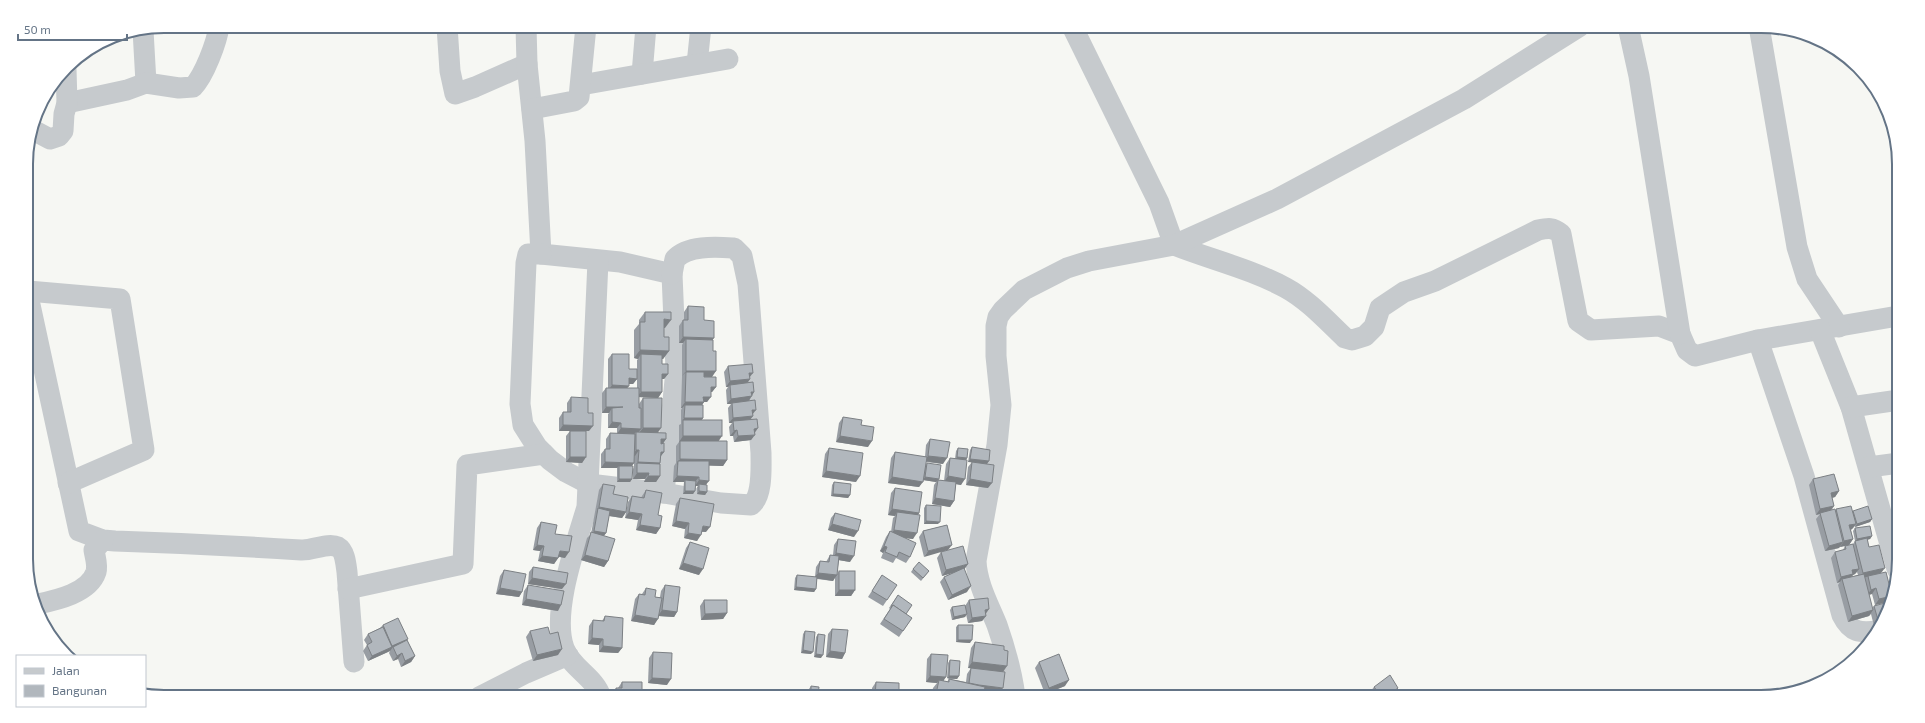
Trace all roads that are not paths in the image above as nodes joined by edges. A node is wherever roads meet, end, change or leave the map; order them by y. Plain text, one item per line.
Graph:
1 (216, 33) edge
2 (447, 33) edge
3 (526, 33) edge
4 (585, 33) edge
5 (645, 33) edge
6 (700, 33) edge
7 (1075, 33) edge
8 (1569, 33) edge
9 (1630, 33) edge
10 (1760, 33) edge
11 (143, 35) edge
12 (728, 58) dead end
13 (527, 64) junction
14 (697, 64) junction
15 (642, 74) junction
16 (66, 78) edge
17 (146, 83) junction
18 (581, 85) junction
19 (67, 103) junction
20 (532, 110) junction
21 (37, 132) edge
22 (1174, 245) junction
23 (541, 254) junction
24 (598, 261) junction
25 (672, 274) junction
26 (33, 292) edge
27 (1892, 317) edge
28 (33, 319) edge
29 (1829, 328) junction
30 (1680, 334) junction
31 (1758, 340) junction
32 (1892, 401) edge
33 (1851, 407) junction
34 (544, 454) junction
35 (1892, 464) edge
36 (1869, 467) junction
37 (68, 483) junction
38 (589, 484) junction
39 (664, 493) junction
40 (1892, 528) edge
41 (103, 540) junction
42 (348, 589) junction
43 (41, 603) edge
44 (1870, 631) edge
45 (568, 655) junction
46 (354, 662) dead end
47 (493, 690) edge
48 (597, 690) edge
49 (1014, 690) edge

1 - 17 street
2 - 13 street
3 - 13 street
4 - 18 street
5 - 15 street
6 - 14 street
7 - 22 street
8 - 22 street
9 - 30 street
10 - 29 street
11 - 17 street
12 - 14 street
13 - 20 street
14 - 15 street
15 - 18 street
16 - 19 street
17 - 19 street
18 - 20 street
19 - 21 street
20 - 23 street
22 - 30 street
22 - 49 street
23 - 24 street
23 - 34 street
24 - 25 street
24 - 38 street
25 - 39 street
25 - 39 street
26 - 37 street
27 - 29 street
28 - 37 street
29 - 31 street
29 - 33 street
30 - 31 street
31 - 44 street
32 - 33 street
33 - 36 street
34 - 38 street
34 - 42 street
35 - 36 street
36 - 40 street
37 - 41 street
38 - 39 street
38 - 45 street
41 - 42 street
41 - 43 street
42 - 46 street
45 - 47 street
45 - 48 street

